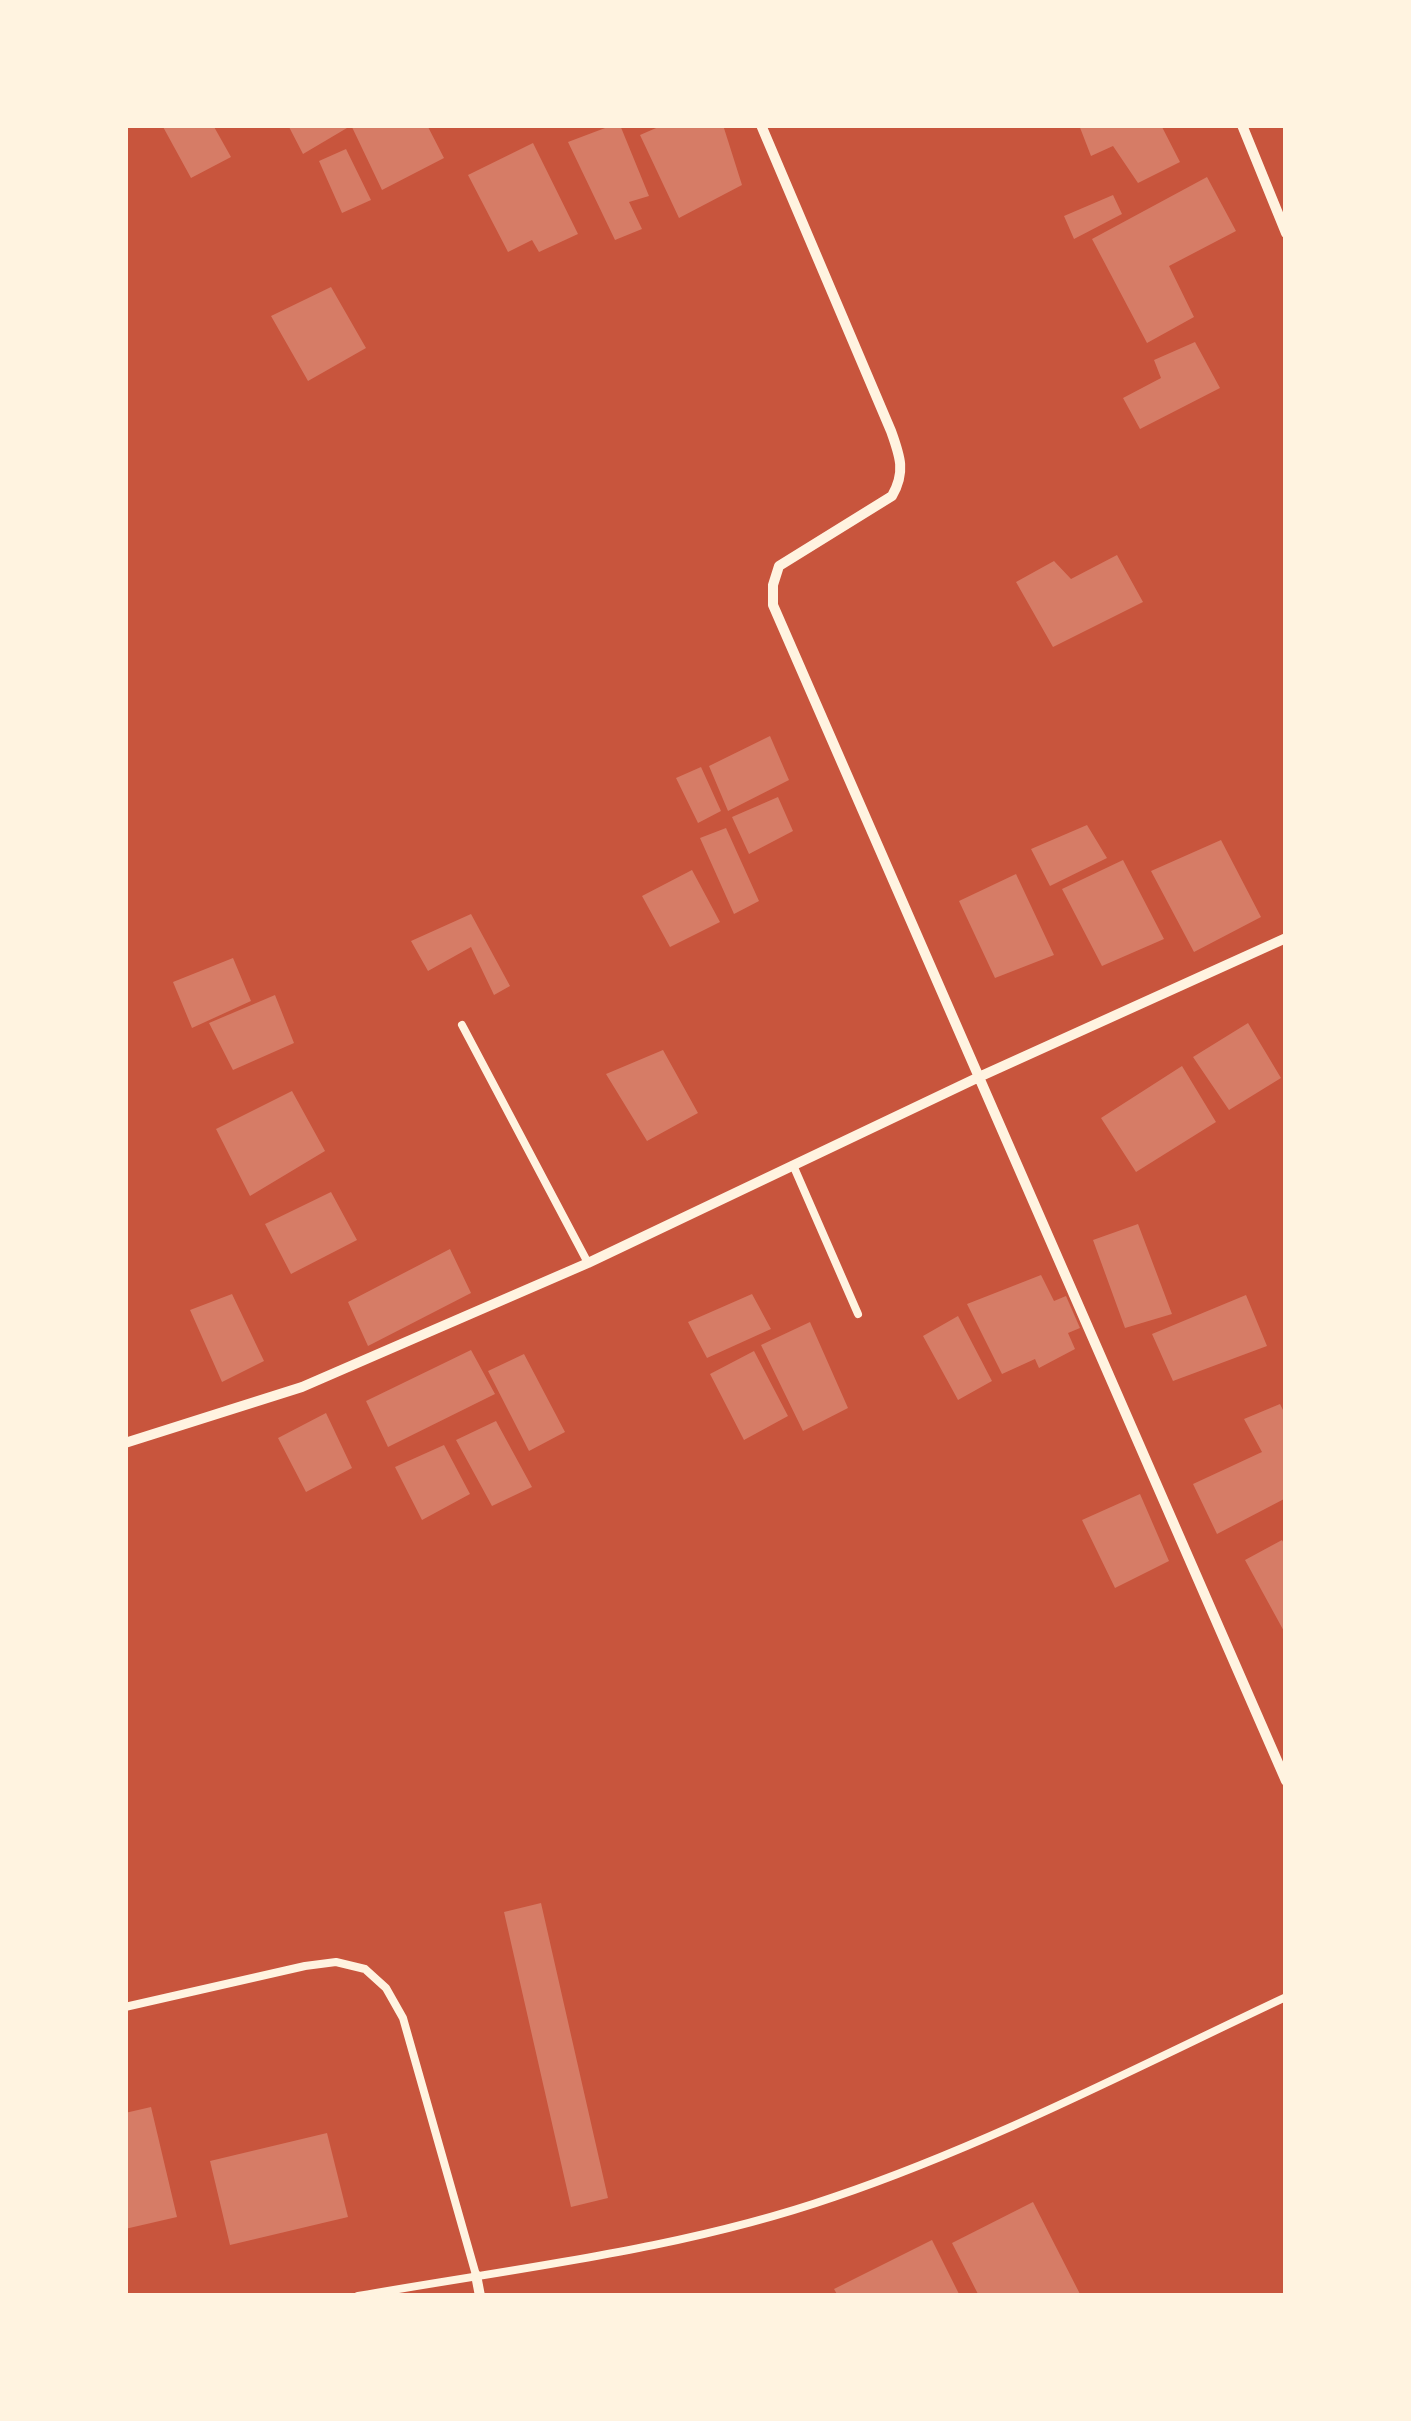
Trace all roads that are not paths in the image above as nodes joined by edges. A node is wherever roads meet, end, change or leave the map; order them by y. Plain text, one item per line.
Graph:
1 (761, 125) edge
2 (1242, 125) edge
3 (1286, 233) edge
4 (1286, 938) edge
5 (462, 1025) dead end
6 (978, 1078) junction
7 (793, 1166) junction
8 (588, 1263) junction
9 (858, 1314) dead end
10 (125, 1443) edge
11 (1286, 1781) edge
12 (1286, 1997) edge
13 (125, 2006) edge
14 (476, 2275) junction
15 (358, 2296) edge
16 (480, 2296) edge

1 - 6 street
2 - 3 street
4 - 6 street
5 - 8 lane
6 - 7 street
6 - 11 street
7 - 8 street
7 - 9 lane
8 - 10 street
12 - 14 lane
13 - 14 lane
14 - 15 lane
14 - 16 street

